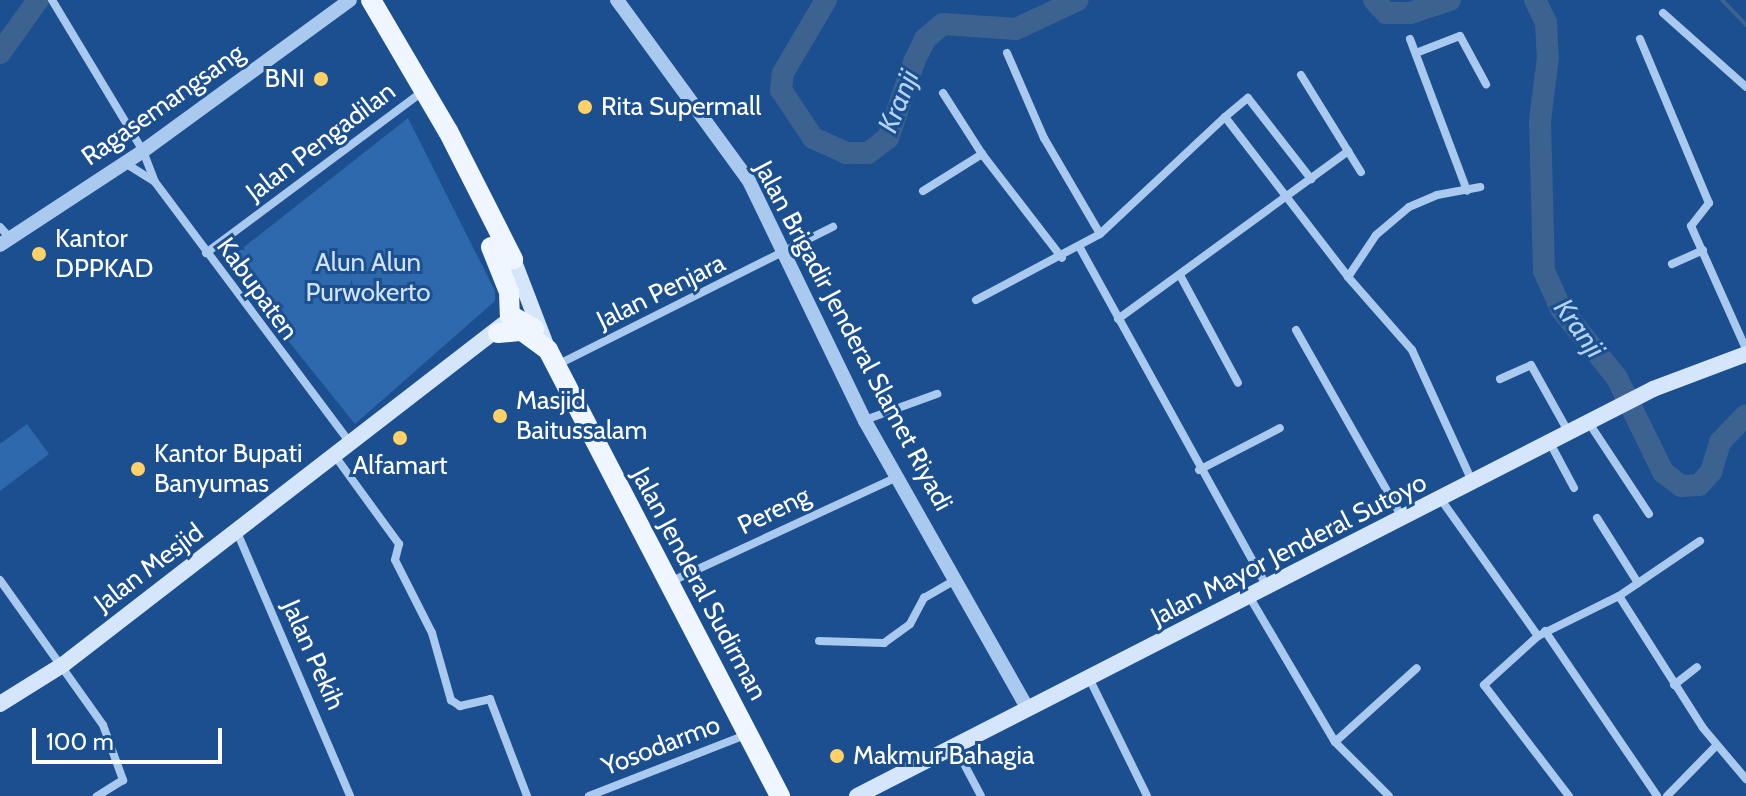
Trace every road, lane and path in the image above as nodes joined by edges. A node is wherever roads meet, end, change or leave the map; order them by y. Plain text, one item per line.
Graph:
1 (52, 0) edge
2 (350, 0) edge
3 (371, 0) edge
4 (617, 0) edge
5 (1663, 13) dead end
6 (1410, 39) dead end
7 (1640, 39) dead end
8 (1007, 53) dead end
9 (1416, 53) junction
10 (1301, 75) dead end
11 (1486, 84) dead end
12 (1746, 87) edge
13 (943, 93) dead end
14 (425, 98) junction
15 (1225, 117) junction
16 (143, 151) junction
17 (1348, 151) junction
18 (982, 154) junction
19 (124, 163) junction
20 (1361, 172) dead end
21 (1311, 179) junction
22 (155, 182) junction
23 (1480, 187) dead end
24 (923, 191) dead end
25 (1467, 191) junction
26 (1285, 198) junction
27 (833, 227) dead end
28 (1100, 234) junction
29 (3, 237) edge
30 (1080, 248) junction
31 (1703, 250) junction
32 (206, 253) junction
33 (785, 254) junction
34 (1062, 258) junction
35 (513, 259) joint
36 (1672, 264) dead end
37 (1181, 277) junction
38 (1348, 277) junction
39 (976, 300) dead end
40 (510, 315) junction
41 (1118, 319) junction
42 (1296, 330) dead end
43 (498, 333) junction
44 (1746, 351) edge
45 (549, 354) junction
46 (1500, 379) dead end
47 (1238, 383) dead end
48 (937, 394) dead end
49 (865, 420) junction
50 (1591, 422) junction
51 (1280, 428) dead end
52 (1569, 434) junction
53 (1550, 443) junction
54 (351, 444) junction
55 (335, 456) junction
56 (1199, 470) junction
57 (897, 477) junction
58 (1473, 483) junction
59 (1574, 488) dead end
60 (1442, 501) junction
61 (1649, 514) dead end
62 (1402, 518) junction
63 (1597, 518) dead end
64 (237, 532) junction
65 (1700, 541) dead end
66 (0, 580) edge
67 (956, 580) junction
68 (669, 583) junction
69 (1638, 583) junction
70 (1267, 587) junction
71 (1249, 596) junction
72 (1619, 596) junction
73 (1542, 633) junction
74 (819, 641) dead end
75 (64, 664) junction
76 (1697, 667) dead end
77 (1417, 668) dead end
78 (1088, 677) junction
79 (1674, 685) junction
80 (0, 704) edge
81 (1027, 707) junction
82 (749, 734) junction
83 (1335, 742) junction
84 (1717, 745) junction
85 (955, 747) junction
86 (1746, 779) edge
87 (97, 796) edge
88 (350, 796) edge
89 (527, 796) edge
90 (589, 796) edge
91 (780, 796) edge
92 (857, 796) edge
93 (981, 796) edge
94 (1147, 796) edge
95 (1389, 796) edge
96 (1569, 796) edge
97 (1657, 796) edge
98 (1667, 796) edge

1 - 16 street, Kabupaten
2 - 16 street, Ragasemangsang
3 - 14 main road
4 - 33 street, Jalan Brigadir Jenderal Slamet Riyadi
5 - 12 street
6 - 9 street
7 - 31 street
8 - 28 street
9 - 11 street
9 - 25 street
10 - 17 street
13 - 18 street
14 - 32 street, Jalan Pengadilan
14 - 35 main road
14 - 40 main road
15 - 21 street
15 - 26 street
15 - 28 street
16 - 19 street, Ragasemangsang
16 - 22 street, Kabupaten
17 - 20 street
17 - 21 street
18 - 24 street
18 - 34 street
19 - 22 street
19 - 29 street, Ragasemangsang
21 - 26 street
22 - 32 street, Kabupaten
23 - 25 street
25 - 38 street
26 - 37 street
26 - 38 street
27 - 33 street, Jalan Penjara
28 - 30 street
30 - 34 street
30 - 41 street
31 - 36 street
31 - 44 street
32 - 54 street, Kabupaten
33 - 45 street, Jalan Penjara
33 - 49 street, Jalan Brigadir Jenderal Slamet Riyadi
34 - 39 street
35 - 45 main road
37 - 41 street
37 - 47 street
38 - 58 street
40 - 43 main road, Jalan Mesjid
40 - 45 main road, Jalan Jenderal Sudirman
41 - 56 street
42 - 62 street
43 - 45 main road
43 - 54 main road, Jalan Mesjid
44 - 50 main road, Jalan Mayor Jenderal Sutoyo
45 - 68 main road, Jalan Jenderal Sudirman
46 - 52 street
48 - 49 street
49 - 57 street, Jalan Brigadir Jenderal Slamet Riyadi
50 - 52 main road, Jalan Mayor Jenderal Sutoyo
50 - 61 street
51 - 56 street
52 - 53 main road, Jalan Mayor Jenderal Sutoyo
53 - 58 main road, Jalan Mayor Jenderal Sutoyo
53 - 59 street
54 - 55 main road, Jalan Mesjid
55 - 64 main road, Jalan Mesjid
55 - 89 street
56 - 70 street
57 - 67 street, Jalan Brigadir Jenderal Slamet Riyadi
57 - 68 street, Pereng
58 - 60 main road, Jalan Mayor Jenderal Sutoyo
60 - 62 main road, Jalan Mayor Jenderal Sutoyo
60 - 73 street
62 - 70 main road, Jalan Mayor Jenderal Sutoyo
63 - 69 street
64 - 75 main road, Jalan Mesjid
64 - 88 street, Jalan Pekih
65 - 69 street
66 - 75 street
67 - 74 street
67 - 81 street, Jalan Brigadir Jenderal Slamet Riyadi
68 - 82 main road, Jalan Jenderal Sudirman
69 - 72 street
70 - 71 main road, Jalan Mayor Jenderal Sutoyo
71 - 78 main road, Jalan Mayor Jenderal Sutoyo
71 - 83 street
72 - 73 street
72 - 79 street
73 - 96 street
73 - 97 street
75 - 80 main road, Jalan Mesjid
75 - 87 street
76 - 79 street
77 - 83 street
78 - 81 main road, Jalan Mayor Jenderal Sutoyo
78 - 94 street
79 - 84 street
81 - 85 main road, Jalan Mayor Jenderal Sutoyo
82 - 90 street, Yosodarmo
82 - 91 main road, Jalan Jenderal Sudirman
83 - 95 street
84 - 86 street
84 - 98 street
85 - 92 main road, Jalan Mayor Jenderal Sutoyo
85 - 93 street

